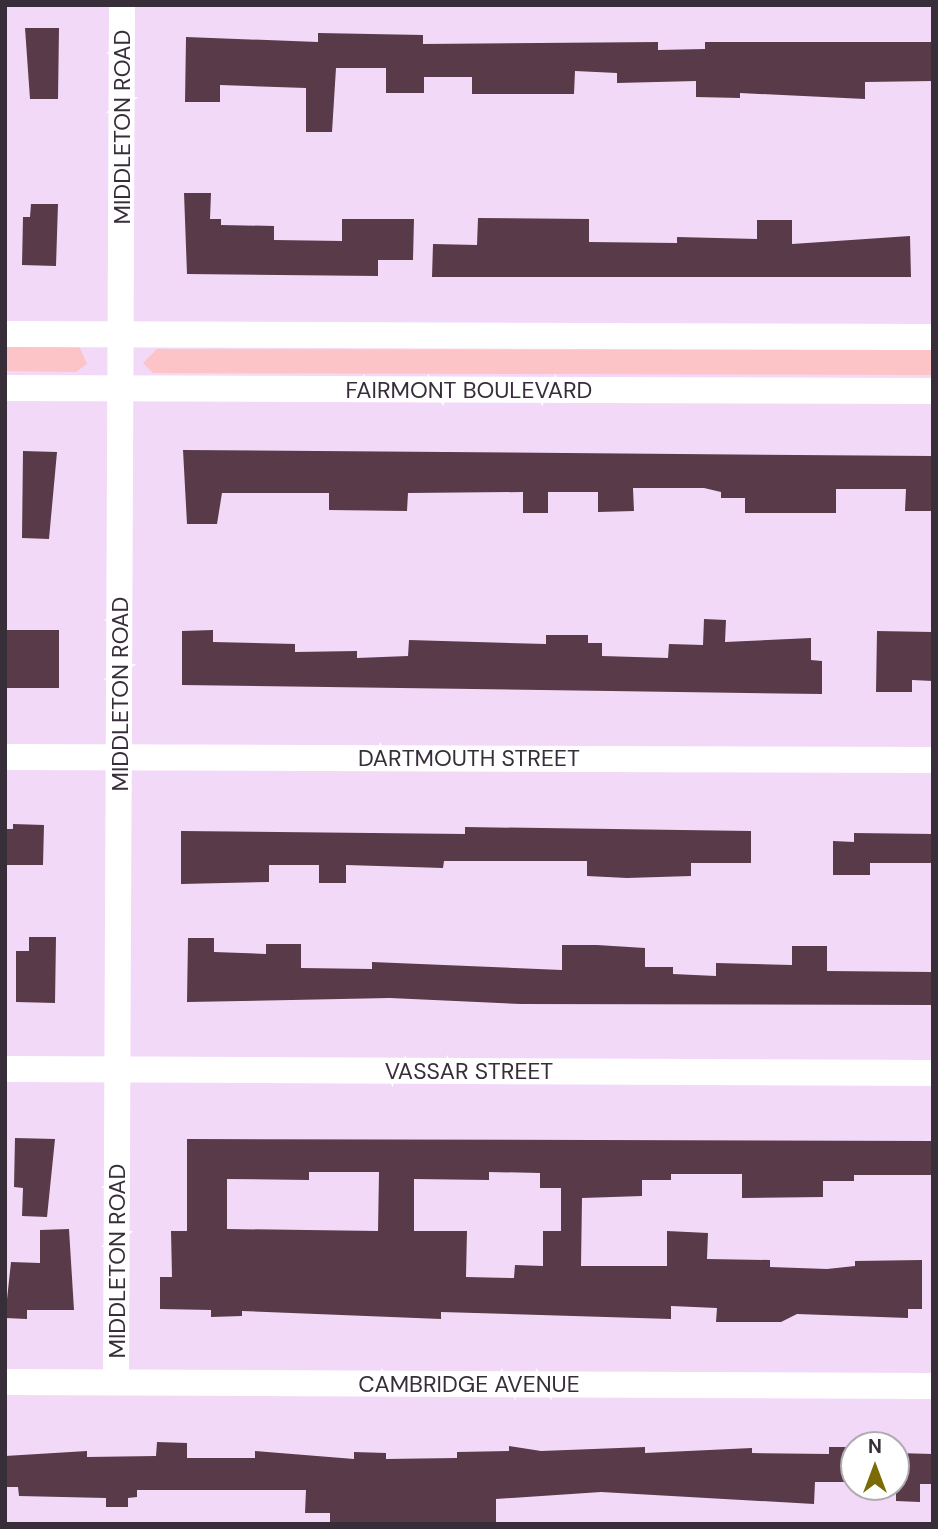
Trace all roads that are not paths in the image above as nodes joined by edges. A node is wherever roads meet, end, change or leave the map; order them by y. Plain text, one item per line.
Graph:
1 (122, 5) edge
2 (5, 334) edge
3 (121, 334) junction
4 (933, 337) edge
5 (5, 388) edge
6 (121, 388) junction
7 (933, 391) edge
8 (5, 757) edge
9 (120, 757) junction
10 (933, 760) edge
11 (5, 1069) edge
12 (118, 1069) junction
13 (933, 1073) edge
14 (5, 1382) edge
15 (116, 1382) junction
16 (933, 1386) edge

1 - 3 street, MIDDLETON ROAD
2 - 3 street
3 - 4 street
3 - 6 street, MIDDLETON ROAD
5 - 6 street, FAIRMONT BOULEVARD
6 - 7 street, FAIRMONT BOULEVARD
6 - 9 street, MIDDLETON ROAD
8 - 9 street, DARTMOUTH STREET
9 - 10 street, DARTMOUTH STREET
9 - 12 street, MIDDLETON ROAD
11 - 12 street, VASSAR STREET
12 - 13 street, VASSAR STREET
12 - 15 street, MIDDLETON ROAD
14 - 15 street, CAMBRIDGE AVENUE
15 - 16 street, CAMBRIDGE AVENUE

